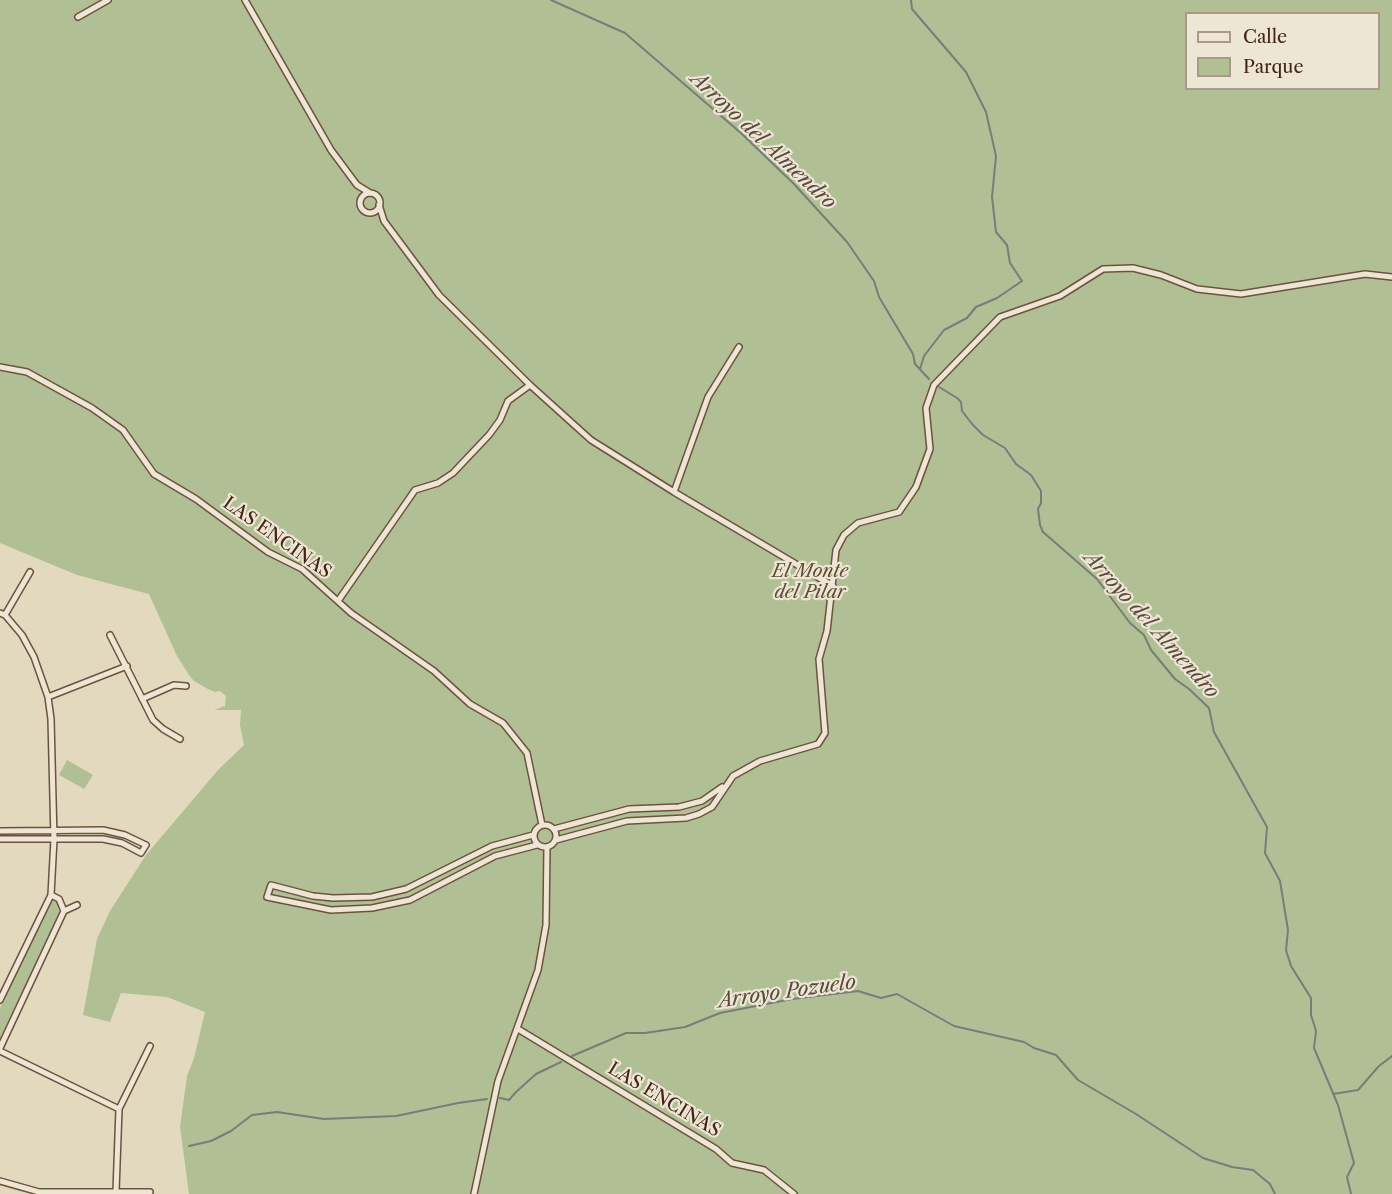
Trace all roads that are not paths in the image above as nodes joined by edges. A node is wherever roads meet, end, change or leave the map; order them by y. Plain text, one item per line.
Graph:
1 (108, 0) edge
2 (245, 0) edge
3 (78, 17) dead end
4 (357, 185) junction
5 (370, 193) junction
6 (360, 201) junction
7 (379, 205) junction
8 (368, 212) junction
9 (384, 221) junction
10 (1392, 277) edge
11 (739, 347) dead end
12 (0, 367) edge
13 (530, 385) junction
14 (674, 492) junction
15 (30, 572) dead end
16 (833, 586) junction
17 (338, 602) junction
18 (3, 614) edge
19 (110, 635) dead end
20 (127, 666) junction
21 (186, 686) dead end
22 (48, 697) junction
23 (142, 699) junction
24 (180, 739) dead end
25 (726, 785) junction
26 (542, 825) junction
27 (554, 829) junction
28 (54, 830) junction
29 (0, 831) edge
30 (533, 835) junction
31 (0, 839) edge
32 (54, 839) junction
33 (556, 840) junction
34 (537, 845) junction
35 (547, 847) junction
36 (51, 894) junction
37 (77, 905) dead end
38 (64, 911) junction
39 (0, 1000) edge
40 (518, 1029) junction
41 (150, 1046) dead end
42 (0, 1049) edge
43 (119, 1108) junction
44 (0, 1181) edge
45 (116, 1191) junction
46 (42, 1192) edge
47 (150, 1192) dead end
48 (474, 1194) edge
49 (794, 1194) edge

1 - 3 street
2 - 4 street
4 - 5 street
4 - 6 street
5 - 6 street
5 - 7 street
6 - 8 street
7 - 8 street
7 - 9 street
8 - 9 street
9 - 13 street
10 - 16 street
11 - 14 street
12 - 17 street, LAS ENCINAS
13 - 14 street
13 - 17 street
14 - 16 street
15 - 18 street
16 - 25 street
17 - 26 street, LAS ENCINAS
18 - 22 street
19 - 20 street
20 - 22 street
20 - 23 street
21 - 23 street
22 - 28 street
23 - 24 street
25 - 27 street
25 - 33 street
26 - 27 street
26 - 30 street
27 - 33 street
28 - 29 street
28 - 32 street
28 - 32 street
30 - 34 street
30 - 34 street
31 - 32 street
32 - 36 street
33 - 35 street
34 - 35 street
35 - 40 street
36 - 38 street
36 - 39 street
37 - 38 street
38 - 42 street
40 - 48 street
40 - 49 street, LAS ENCINAS
41 - 43 street
42 - 43 street
43 - 45 street
44 - 46 street
45 - 46 street
45 - 47 street

